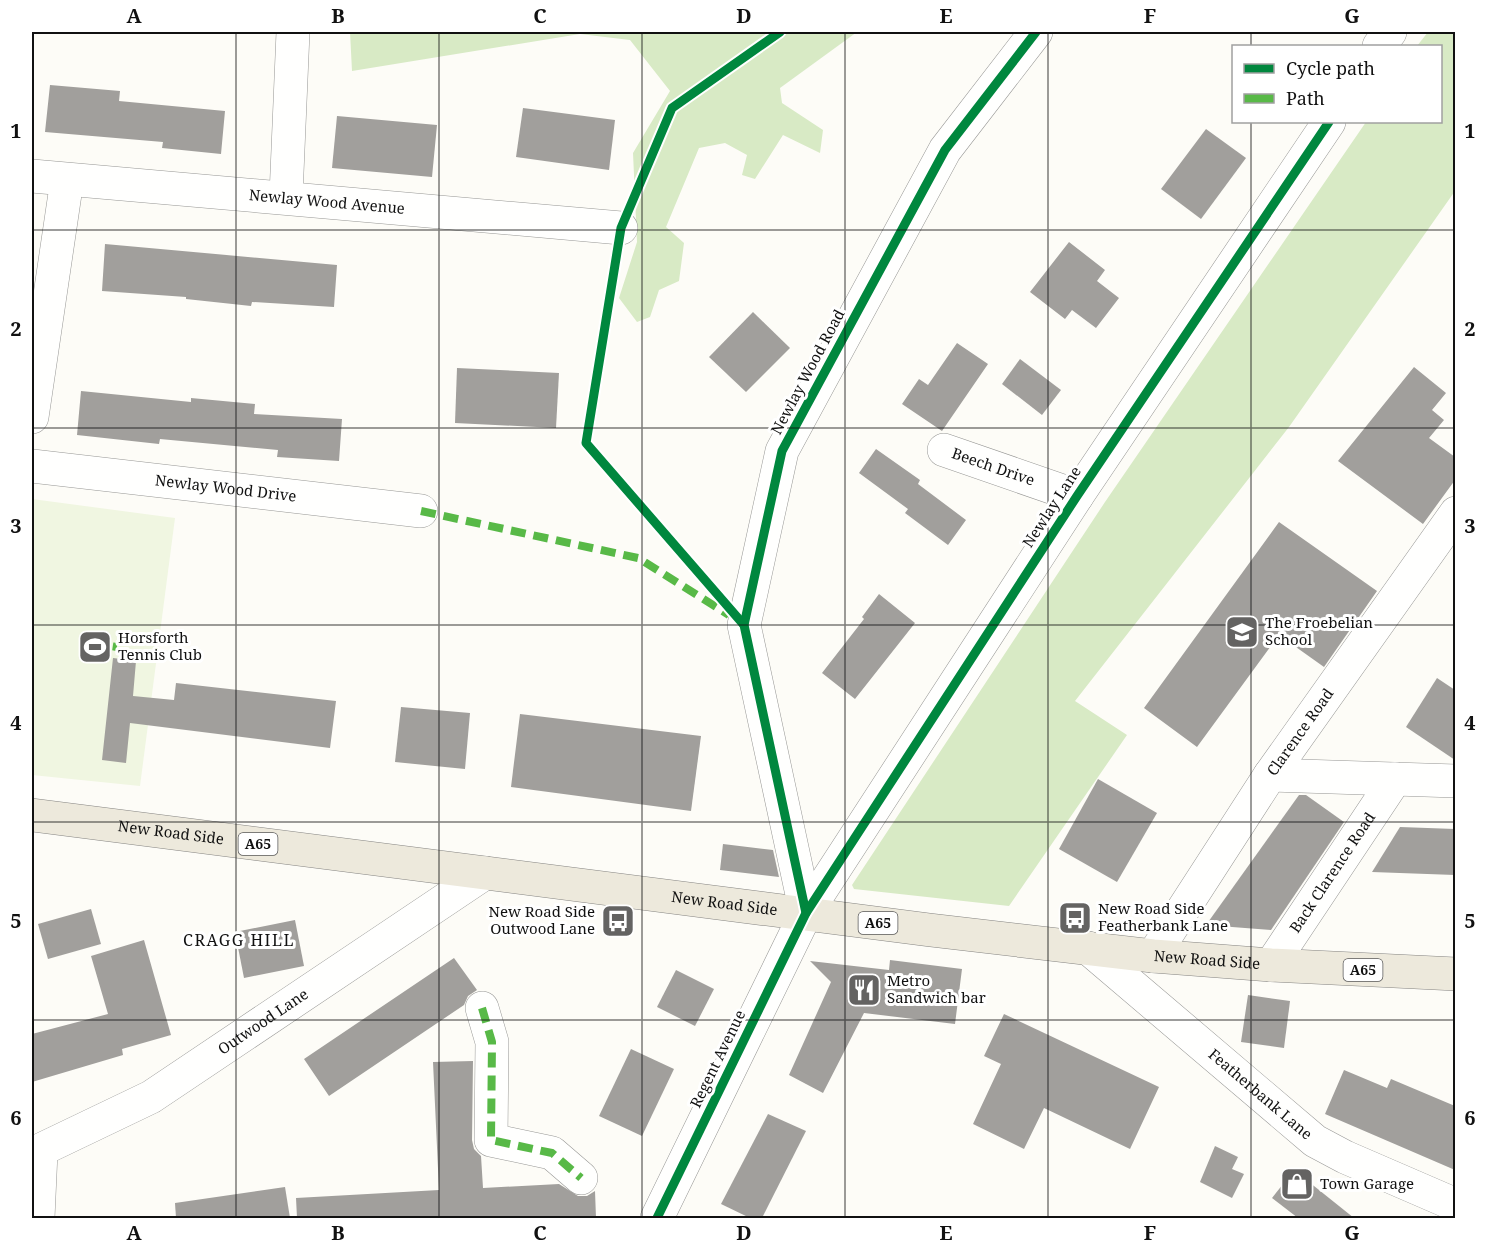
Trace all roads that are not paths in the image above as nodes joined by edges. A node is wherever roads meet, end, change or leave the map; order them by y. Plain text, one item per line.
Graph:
1 (293, 32) edge
2 (1036, 32) edge
3 (1390, 32) edge
4 (1381, 45) edge
5 (1328, 123) edge
6 (32, 176) edge
7 (67, 180) junction
8 (286, 196) junction
9 (621, 228) dead end
10 (32, 417) edge
11 (944, 450) dead end
12 (32, 466) edge
13 (1077, 496) junction
14 (421, 511) dead end
15 (1455, 513) edge
16 (1270, 776) junction
17 (1395, 779) junction
18 (1455, 781) edge
19 (32, 815) edge
20 (486, 873) junction
21 (806, 913) junction
22 (1088, 948) junction
23 (1153, 956) junction
24 (1271, 965) junction
25 (1455, 974) edge
26 (482, 1008) dead end
27 (36, 1153) edge
28 (581, 1178) dead end
29 (1455, 1205) edge
30 (38, 1218) edge
31 (657, 1218) edge

1 - 8 street
2 - 21 street, Newlay Wood Road
3 - 4 street
5 - 13 street, Newlay Lane
6 - 7 street, Newlay Wood Avenue
7 - 8 street, Newlay Wood Avenue
7 - 10 street
8 - 9 street, Newlay Wood Avenue
11 - 13 street, Beech Drive
12 - 14 street, Newlay Wood Drive
13 - 21 street, Newlay Lane
15 - 16 street, Clarence Road
16 - 17 street
16 - 23 street, Clarence Road
17 - 18 street
17 - 24 street, Back Clarence Road
19 - 20 main road, New Road Side / A65
20 - 21 main road, New Road Side / A65
20 - 27 street, Outwood Lane
21 - 22 main road, New Road Side / A65
21 - 31 street, Regent Avenue
22 - 23 main road, New Road Side / A65
22 - 29 street, Featherbank Lane
23 - 24 main road, New Road Side / A65
24 - 25 main road, New Road Side / A65
26 - 28 street
27 - 30 street

